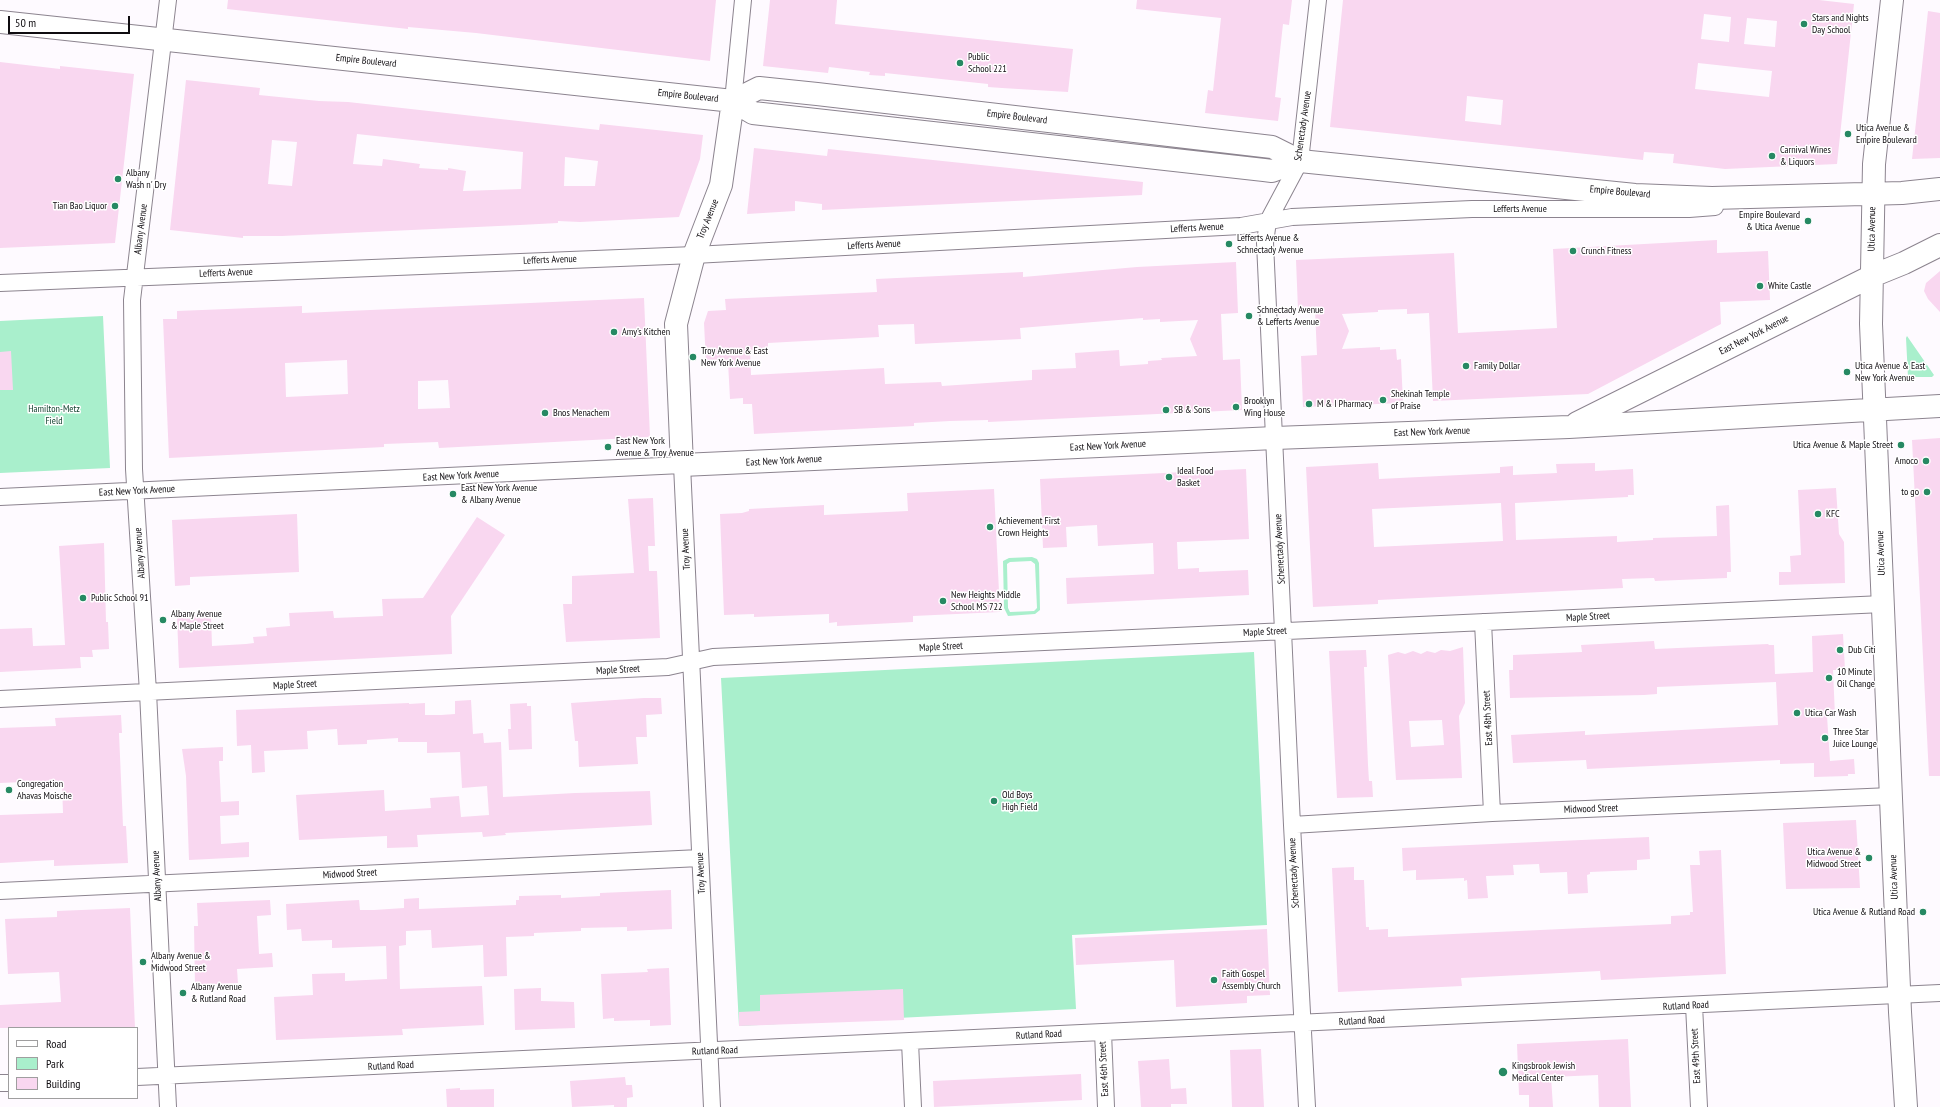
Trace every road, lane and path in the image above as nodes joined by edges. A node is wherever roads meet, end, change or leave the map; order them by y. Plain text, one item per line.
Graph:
1 (168, 0) edge
2 (743, 0) edge
3 (1318, 0) edge
4 (1892, 0) edge
5 (0, 22) edge
6 (164, 40) junction
7 (733, 100) junction
8 (1300, 161) junction
9 (1940, 189) edge
10 (1873, 193) junction
11 (1745, 197) junction
12 (1268, 221) junction
13 (1940, 246) edge
14 (694, 255) junction
15 (1872, 276) junction
16 (135, 278) junction
17 (0, 283) edge
18 (1940, 406) edge
19 (1876, 410) junction
20 (1569, 427) junction
21 (1275, 438) junction
22 (682, 466) junction
23 (136, 490) junction
24 (0, 497) edge
25 (1883, 604) junction
26 (1483, 622) junction
27 (1284, 631) junction
28 (692, 662) junction
29 (148, 692) junction
30 (0, 698) edge
31 (1891, 796) junction
32 (1492, 814) junction
33 (1292, 825) junction
34 (700, 858) junction
35 (157, 883) junction
36 (0, 891) edge
37 (1940, 993) edge
38 (1899, 995) junction
39 (1694, 1005) junction
40 (1303, 1023) junction
41 (1103, 1032) junction
42 (910, 1042) junction
43 (709, 1051) junction
44 (167, 1076) junction
45 (138, 1077) edge
46 (168, 1107) edge
47 (712, 1107) edge
48 (913, 1107) edge
49 (1106, 1107) edge
50 (1307, 1107) edge
51 (1699, 1107) edge
52 (1906, 1107) edge

1 - 6 street, Albany Avenue
2 - 7 street, Troy Avenue
3 - 8 street, Schenectady Avenue
4 - 10 main road, Utica Avenue
5 - 6 main road, Empire Boulevard
6 - 7 main road, Empire Boulevard
6 - 16 street, Albany Avenue
7 - 8 main road, Empire Boulevard
7 - 14 main road, Troy Avenue
8 - 11 main road, Empire Boulevard
8 - 12 street, Schenectady Avenue
9 - 10 main road, Empire Boulevard
10 - 11 main road, Empire Boulevard
10 - 15 main road, Utica Avenue
11 - 12 street, Lefferts Avenue
12 - 14 street, Lefferts Avenue
12 - 21 street, Schenectady Avenue
13 - 15 main road, East New York Avenue
14 - 16 street, Lefferts Avenue
14 - 22 main road, Troy Avenue
15 - 19 main road, Utica Avenue
15 - 20 main road, East New York Avenue
16 - 17 street, Lefferts Avenue
16 - 23 street, Albany Avenue
18 - 19 main road, East New York Avenue
19 - 20 main road, East New York Avenue
19 - 25 main road, Utica Avenue
20 - 21 main road, East New York Avenue
21 - 22 main road, East New York Avenue
21 - 27 street, Schenectady Avenue
22 - 23 street, East New York Avenue
22 - 28 street, Troy Avenue
23 - 24 street, East New York Avenue
23 - 29 street, Albany Avenue
25 - 26 street, Maple Street
25 - 31 main road, Utica Avenue
26 - 27 street, Maple Street
26 - 32 street, East 48th Street
27 - 28 street, Maple Street
27 - 33 street, Schenectady Avenue
28 - 29 street, Maple Street
28 - 34 street, Troy Avenue
29 - 30 street, Maple Street
29 - 35 street, Albany Avenue
31 - 32 street, Midwood Street
31 - 38 main road, Utica Avenue
32 - 33 street, Midwood Street
33 - 40 street, Schenectady Avenue
34 - 35 street, Midwood Street
34 - 43 street, Troy Avenue
35 - 36 street, Midwood Street
35 - 44 street, Albany Avenue
37 - 38 street, Rutland Road
38 - 39 street, Rutland Road
38 - 52 main road, Utica Avenue
39 - 40 street, Rutland Road
39 - 51 street, East 49th Street
40 - 41 street, Rutland Road
40 - 50 street, Schenectady Avenue
41 - 42 street, Rutland Road
41 - 49 street, East 46th Street
42 - 43 street, Rutland Road
42 - 48 street
43 - 44 street, Rutland Road
43 - 47 street, Troy Avenue
44 - 45 street, Rutland Road
44 - 46 street, Albany Avenue

